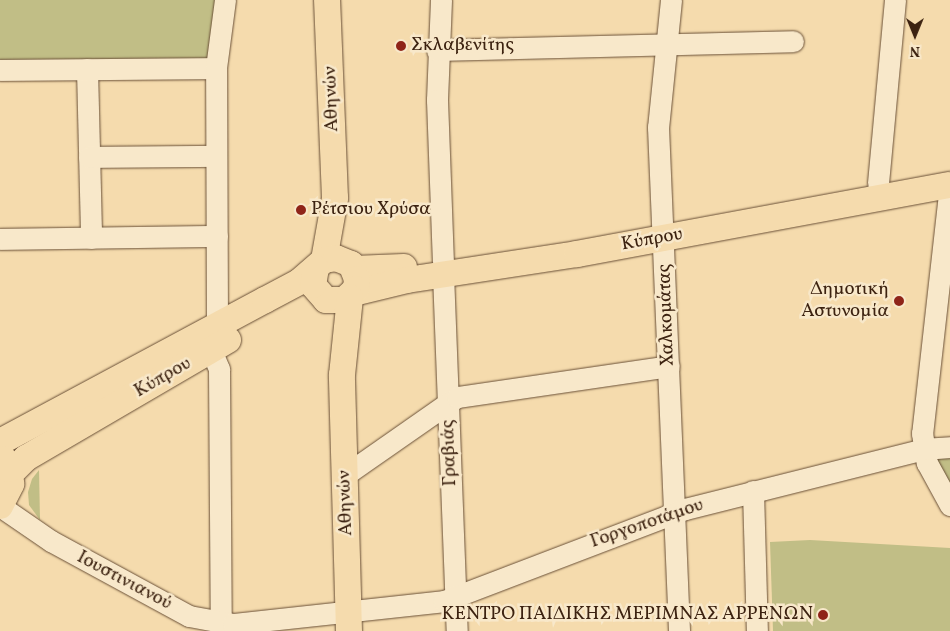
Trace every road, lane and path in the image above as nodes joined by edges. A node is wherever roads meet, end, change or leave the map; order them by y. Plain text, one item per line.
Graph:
1 (225, 0) edge
2 (327, 0) edge
3 (441, 0) edge
4 (671, 0) edge
5 (895, 0) edge
6 (793, 41) dead end
7 (668, 43) junction
8 (437, 50) junction
9 (216, 68) junction
10 (88, 69) junction
11 (0, 70) edge
12 (216, 156) junction
13 (89, 157) junction
14 (950, 170) edge
15 (878, 183) junction
16 (950, 185) edge
17 (665, 230) junction
18 (216, 236) junction
19 (91, 238) junction
20 (0, 239) edge
21 (443, 267) junction
22 (337, 281) junction
23 (214, 338) junction
24 (668, 366) junction
25 (448, 401) junction
26 (0, 442) edge
27 (950, 447) edge
28 (923, 449) junction
29 (5, 464) edge
30 (345, 475) junction
31 (754, 491) junction
32 (950, 505) edge
33 (0, 506) edge
34 (674, 512) junction
35 (456, 598) junction
36 (349, 621) edge
37 (221, 628) edge
38 (457, 631) edge
39 (679, 631) edge
40 (758, 631) edge

1 - 9 street
2 - 22 main road, Αθηνών
3 - 8 street, Γραβιάς
4 - 7 street, Χαλκομάτας
5 - 15 street
6 - 7 street
7 - 8 street
7 - 17 street, Χαλκομάτας
8 - 21 street, Γραβιάς
9 - 10 street
9 - 12 street
10 - 11 street
10 - 13 street
12 - 13 street
12 - 18 street
13 - 19 street
14 - 15 main road, Κύπρου
15 - 17 main road, Κύπρου
16 - 17 main road, Κύπρου
16 - 28 street
17 - 21 main road, Κύπρου
17 - 24 street, Χαλκομάτας
18 - 19 street
18 - 23 street
19 - 20 street
21 - 22 main road, Κύπρου
21 - 25 street, Γραβιάς
22 - 23 main road, Κύπρου
22 - 30 main road, Αθηνών
23 - 26 main road, Κύπρου
23 - 29 main road, Κύπρου
23 - 37 street
24 - 25 street
24 - 34 street, Χαλκομάτας
25 - 30 street
25 - 35 street, Γραβιάς
27 - 28 street, Γοργοποτάμου
28 - 31 street, Γοργοποτάμου
28 - 32 street
29 - 33 main road
30 - 36 main road, Αθηνών
31 - 34 street, Γοργοποτάμου
31 - 40 street
33 - 37 street, Ιουστινιανού
34 - 35 street, Γοργοποτάμου
34 - 39 street, Χαλκομάτας
35 - 36 street, Γοργοποτάμου
35 - 38 street, Γραβιάς
36 - 37 street, Ιουστινιανού

